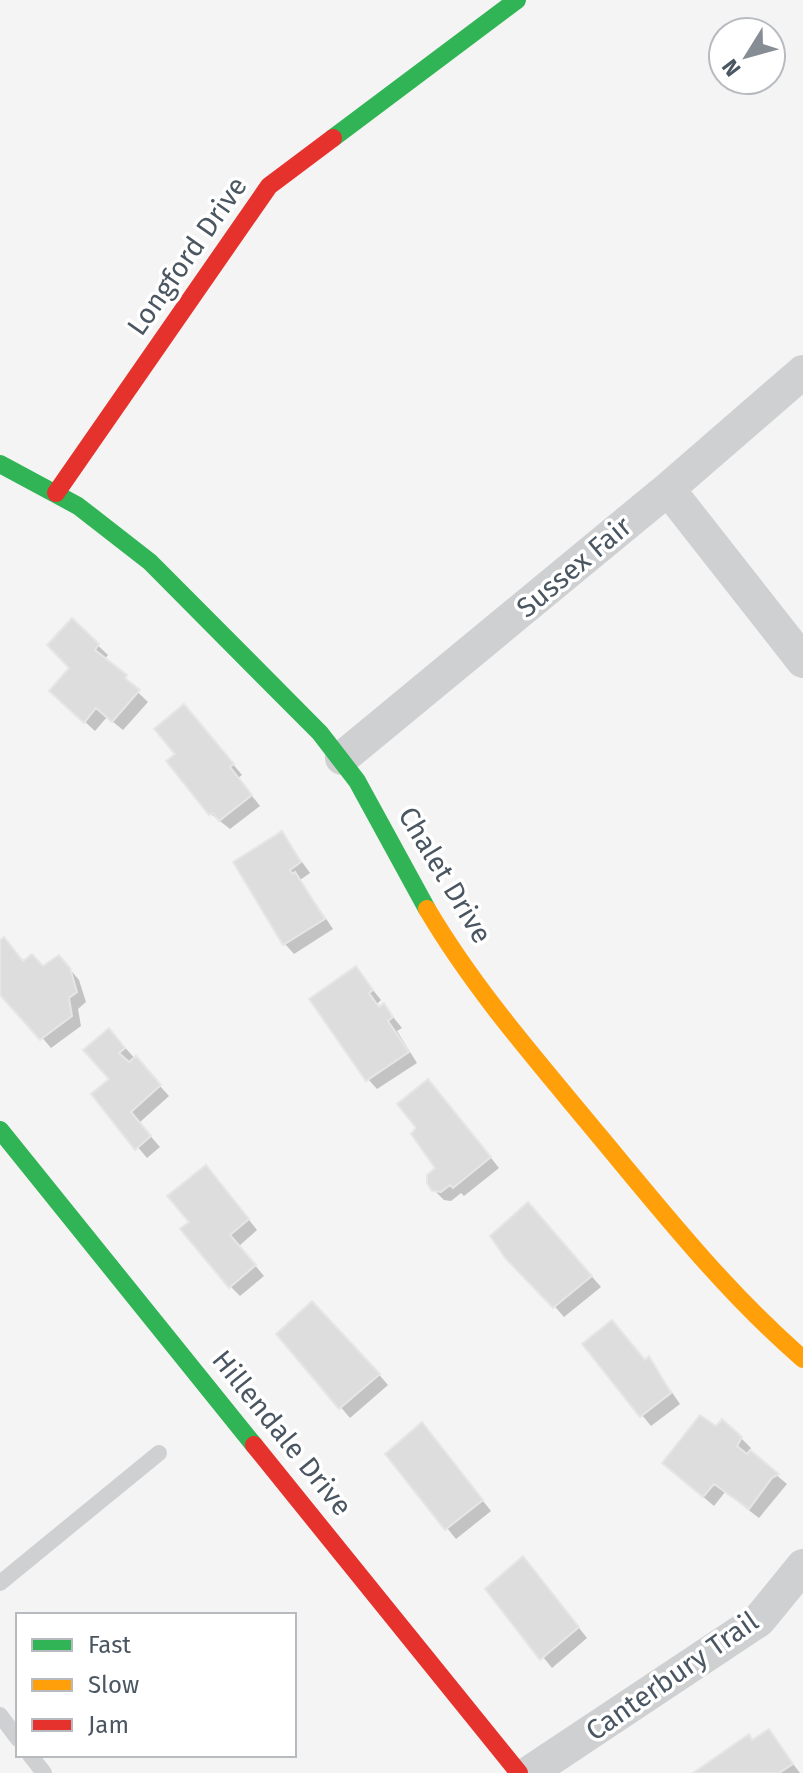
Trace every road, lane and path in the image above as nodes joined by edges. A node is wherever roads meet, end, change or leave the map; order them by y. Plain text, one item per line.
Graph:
1 (517, 0) edge
2 (803, 372) edge
3 (0, 464) edge
4 (668, 489) junction
5 (56, 493) junction
6 (803, 661) edge
7 (342, 758) junction
8 (0, 1130) edge
9 (803, 1359) edge
10 (159, 1453) dead end
11 (803, 1566) edge
12 (0, 1583) edge
13 (0, 1715) edge
14 (16, 1736) edge
15 (32, 1757) edge
16 (44, 1773) edge
17 (519, 1773) edge
18 (529, 1773) edge

1 - 5 street, Longford Drive
2 - 4 street, Sussex Fair
3 - 5 street, Chalet Drive
4 - 6 street
4 - 7 street, Sussex Fair
5 - 7 street, Chalet Drive
7 - 9 street, Chalet Drive
8 - 17 street, Hillendale Drive
10 - 12 lane
11 - 18 street, Canterbury Trail
13 - 14 lane
15 - 16 lane

